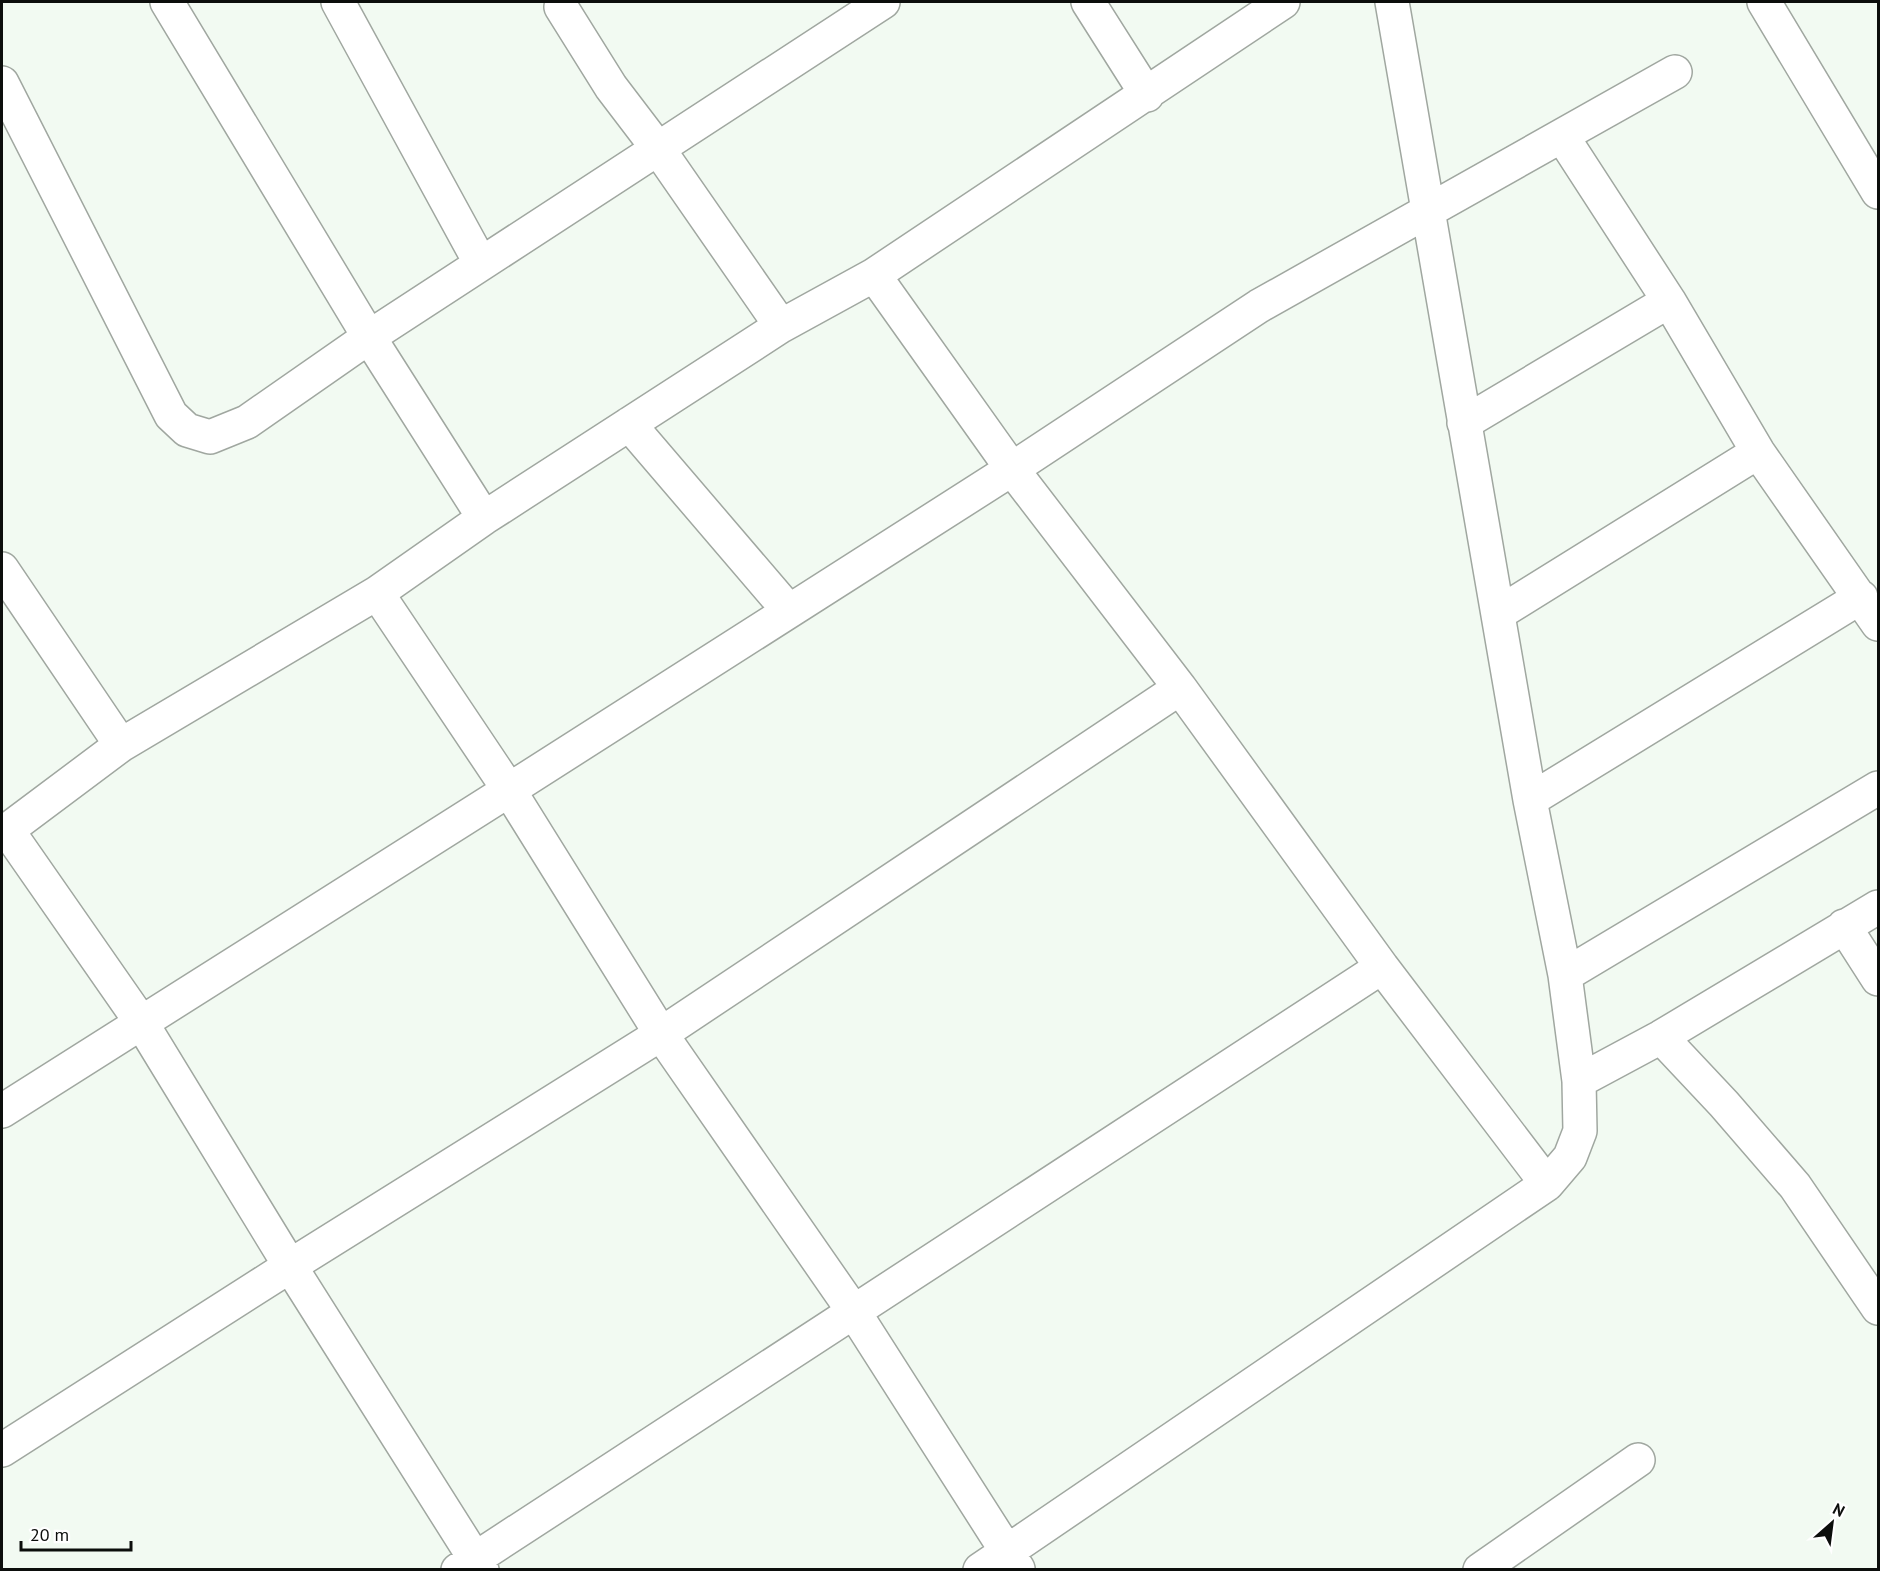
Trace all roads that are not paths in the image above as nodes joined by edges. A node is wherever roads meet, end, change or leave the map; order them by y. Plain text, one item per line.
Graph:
1 (167, 2) edge
2 (338, 2) edge
3 (883, 2) edge
4 (1088, 2) edge
5 (1283, 2) edge
6 (1392, 2) edge
7 (1764, 2) edge
8 (562, 3) edge
9 (1675, 72) dead end
10 (2, 83) edge
11 (1147, 94) junction
12 (1562, 136) junction
13 (658, 150) junction
14 (1878, 192) edge
15 (1428, 209) junction
16 (481, 264) junction
17 (874, 275) junction
18 (1669, 301) junction
19 (781, 326) junction
20 (369, 337) junction
21 (1464, 423) junction
22 (629, 424) junction
23 (1758, 452) junction
24 (1011, 469) junction
25 (484, 518) junction
26 (2, 569) edge
27 (377, 593) junction
28 (1870, 610) edge
29 (789, 611) junction
30 (1499, 613) junction
31 (1180, 688) junction
32 (121, 745) junction
33 (1878, 789) edge
34 (509, 790) junction
35 (1530, 800) junction
36 (5, 832) edge
37 (1878, 907) edge
38 (1844, 926) junction
39 (1382, 967) junction
40 (1565, 975) junction
41 (1878, 979) edge
42 (141, 1022) junction
43 (661, 1034) junction
44 (1660, 1037) junction
45 (1579, 1081) junction
46 (2, 1111) edge
47 (1547, 1184) junction
48 (290, 1266) junction
49 (1878, 1308) edge
50 (854, 1312) junction
51 (2, 1450) edge
52 (1638, 1460) dead end
53 (1001, 1563) edge
54 (472, 1566) edge
55 (1480, 1569) edge

1 - 20 street
2 - 16 street
3 - 13 street
4 - 11 street
5 - 11 street
6 - 15 street
7 - 14 street
8 - 13 street
9 - 12 street
10 - 20 street
11 - 17 street
12 - 15 street
12 - 18 street
13 - 16 street
13 - 19 street
15 - 21 street
15 - 24 street
16 - 20 street
17 - 19 street
17 - 24 street
18 - 21 street
18 - 23 street
19 - 22 street
20 - 25 street
21 - 30 street
22 - 25 street
22 - 29 street
23 - 28 street
23 - 30 street
24 - 29 street
24 - 31 street
25 - 27 street
26 - 32 street
27 - 32 street
27 - 34 street
28 - 35 street
29 - 34 street
30 - 35 street
31 - 39 street
31 - 43 street
32 - 36 street
33 - 40 street
34 - 42 street
34 - 43 street
35 - 40 street
36 - 42 street
37 - 38 street
38 - 41 street
38 - 44 street
39 - 47 street
39 - 50 street
40 - 45 street
42 - 46 street
42 - 48 street
43 - 48 street
43 - 50 street
44 - 45 street
44 - 49 street
45 - 47 street
47 - 53 street
48 - 51 street
48 - 54 street
50 - 53 street
50 - 54 street
52 - 55 street

